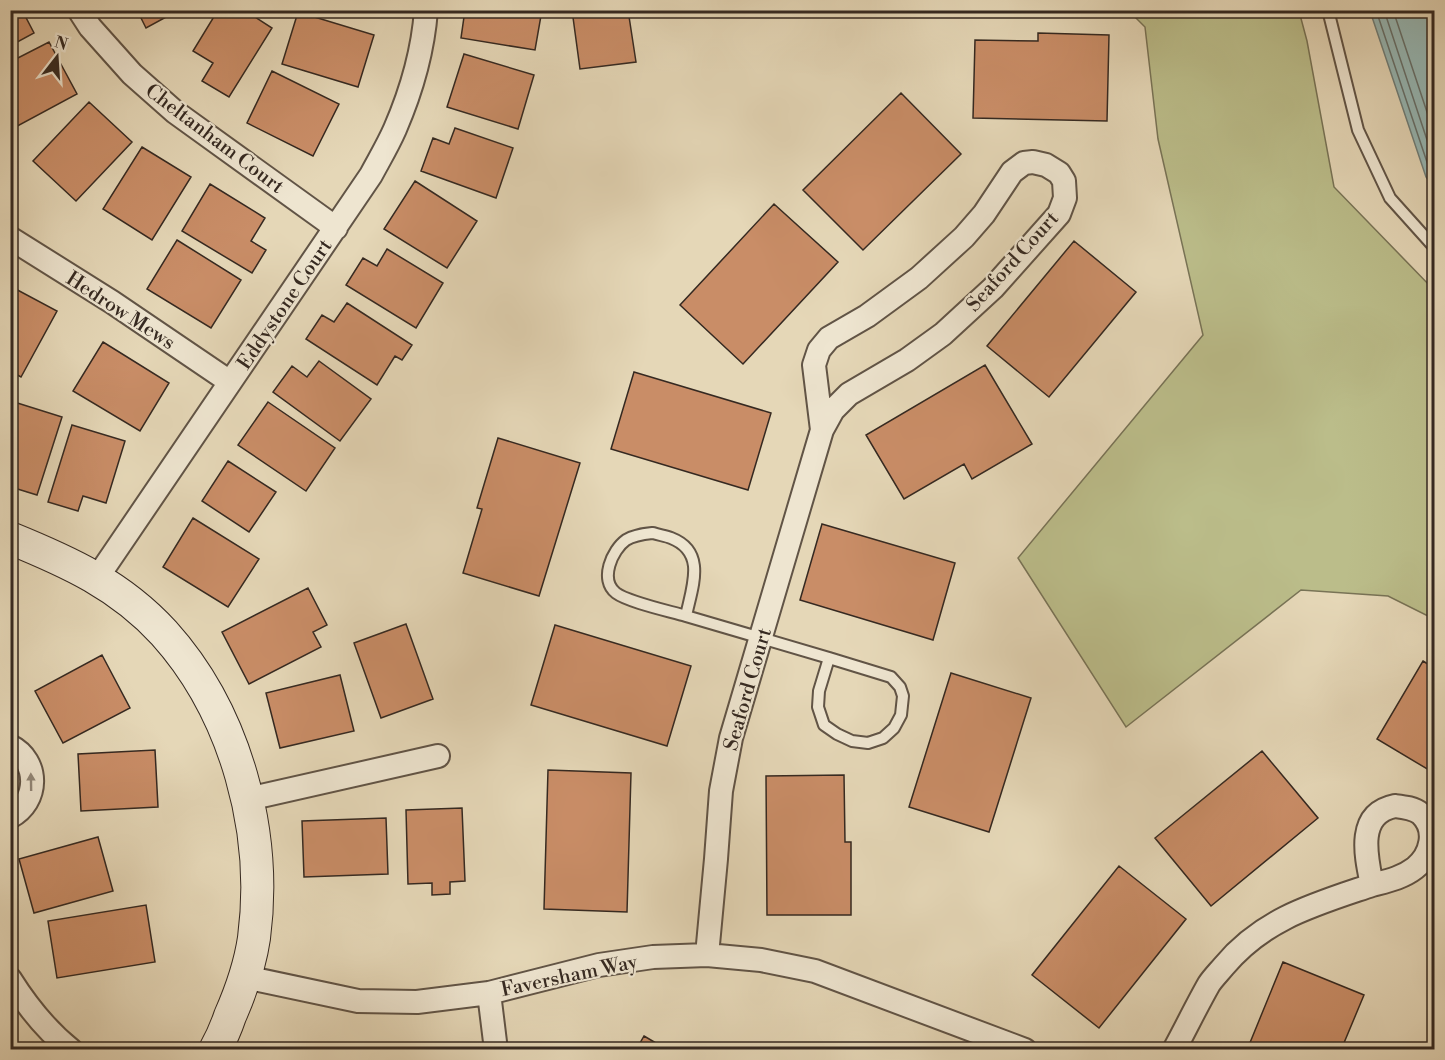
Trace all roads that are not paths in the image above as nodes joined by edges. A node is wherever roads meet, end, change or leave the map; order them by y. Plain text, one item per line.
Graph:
1 (79, 10) edge
2 (426, 10) edge
3 (1328, 10) edge
4 (336, 228) junction
5 (10, 238) edge
6 (1434, 247) edge
7 (230, 382) junction
8 (822, 430) junction
9 (10, 538) edge
10 (97, 578) junction
11 (686, 616) junction
12 (761, 638) junction
13 (829, 658) junction
14 (10, 746) edge
15 (438, 756) dead end
16 (248, 799) junction
17 (10, 817) edge
18 (1372, 885) dead end
19 (707, 955) junction
20 (245, 977) junction
21 (10, 979) edge
22 (489, 993) junction
23 (71, 1050) edge
24 (215, 1050) edge
25 (496, 1050) edge
26 (1025, 1050) edge
27 (1174, 1050) edge

1 - 4 street, Cheltanham Court
2 - 4 street, Eddystone Court
3 - 6 lane
4 - 7 street, Eddystone Court
5 - 7 street, Hedrow Mews
7 - 10 street, Eddystone Court
8 - 8 street, Seaford Court
8 - 12 street, Seaford Court
9 - 10 street
10 - 16 street
11 - 11 lane
11 - 12 lane
12 - 13 lane
12 - 19 street, Seaford Court
13 - 13 lane
17 -> 14 street
15 - 16 street
16 - 20 street
18 - 27 street
19 - 22 street, Faversham Way
19 - 26 street, Faversham Way
20 - 22 street, Faversham Way
20 - 24 street
21 - 23 street
22 - 25 street

